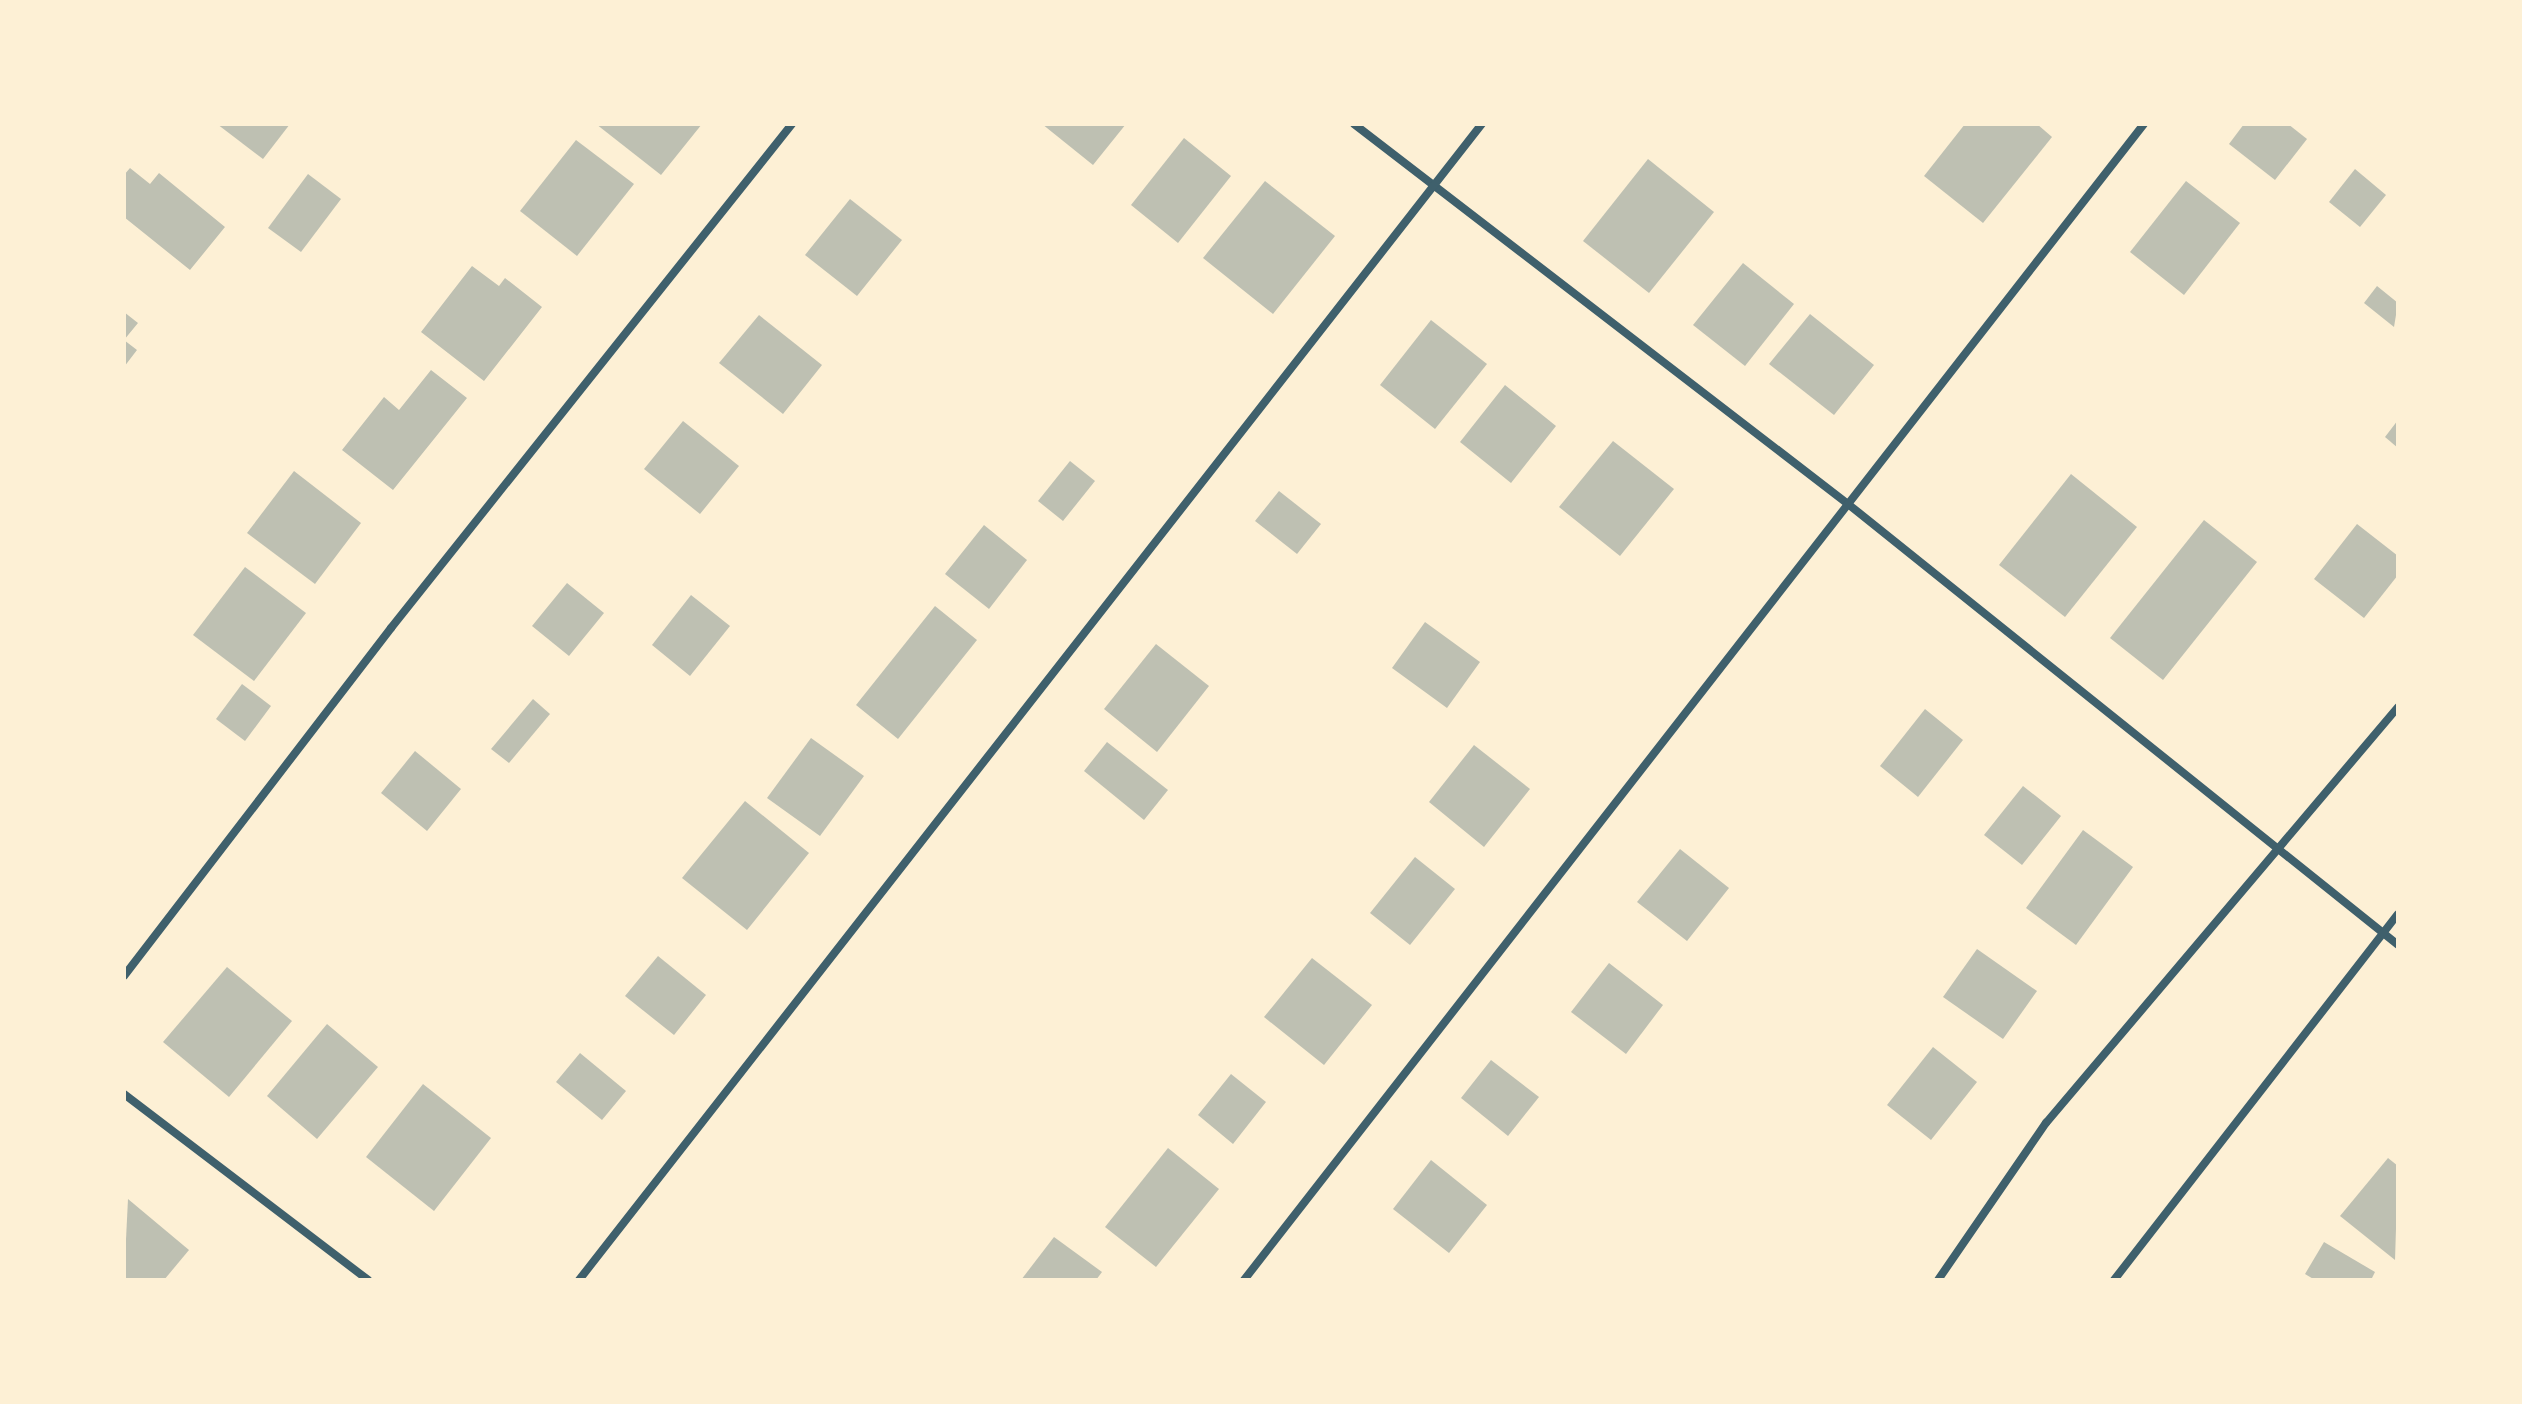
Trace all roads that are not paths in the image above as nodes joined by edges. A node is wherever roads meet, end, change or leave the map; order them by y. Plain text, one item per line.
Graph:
1 (792, 124) edge
2 (1354, 124) edge
3 (1482, 124) edge
4 (2144, 124) edge
5 (1434, 186) junction
6 (1848, 504) junction
7 (2398, 707) edge
8 (2281, 851) junction
9 (2398, 914) edge
10 (2382, 934) junction
11 (2398, 945) edge
12 (124, 976) edge
13 (124, 1094) edge
14 (368, 1280) edge
15 (579, 1280) edge
16 (1244, 1280) edge
17 (1938, 1280) edge
18 (2114, 1280) edge

1 - 12 street
2 - 5 street
3 - 5 street
4 - 6 street
5 - 6 street
5 - 15 street
6 - 8 street
6 - 16 street
7 - 8 street
8 - 10 street
8 - 17 street
9 - 10 street
10 - 11 street
10 - 18 street
13 - 14 street

